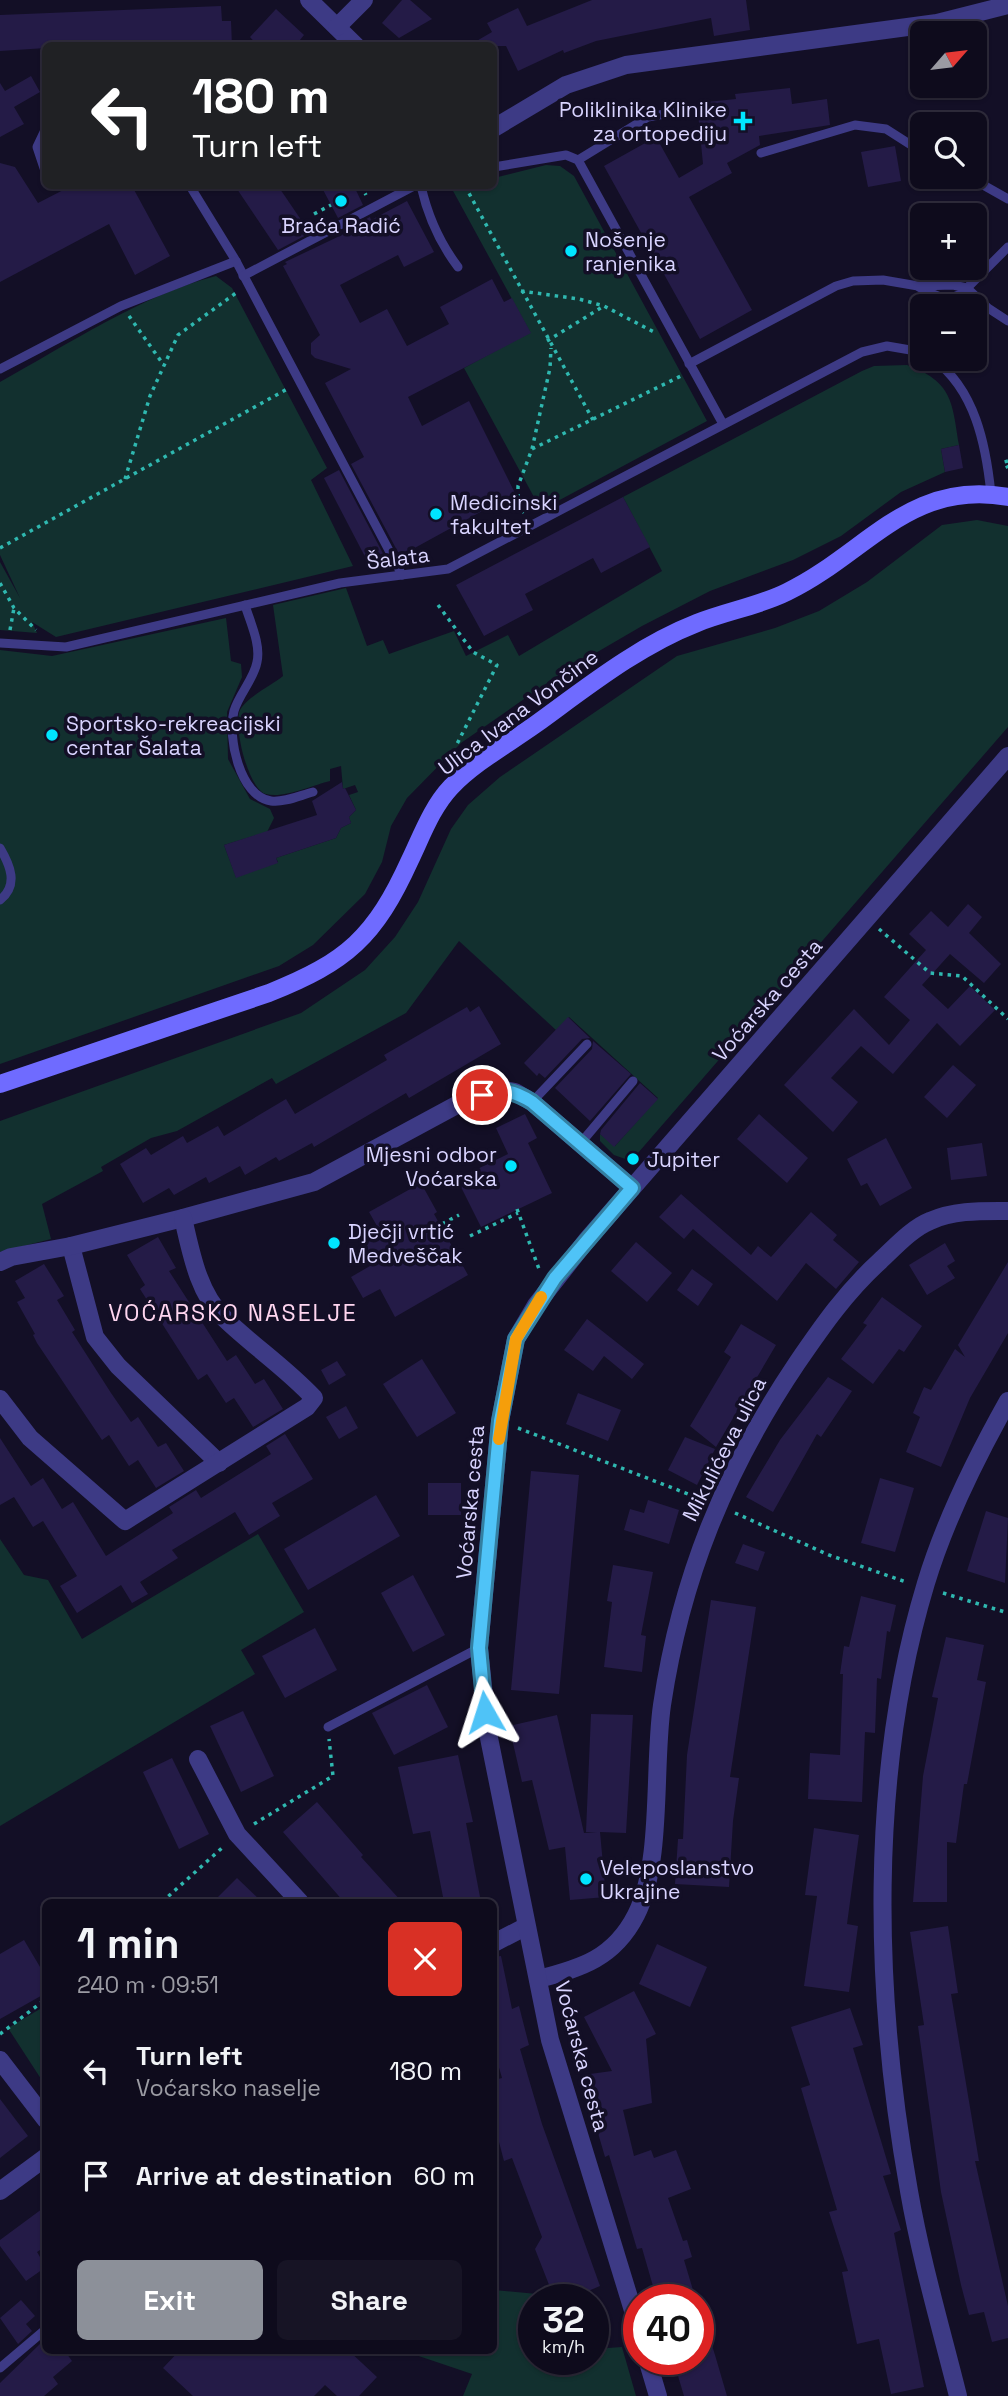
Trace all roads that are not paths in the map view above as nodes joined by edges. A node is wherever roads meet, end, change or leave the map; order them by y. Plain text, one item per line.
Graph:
1 (309, 0) edge
2 (363, 0) edge
3 (1008, 5) edge
4 (337, 27) junction
5 (352, 42) edge
6 (693, 109) dead end
7 (497, 126) edge
8 (42, 136) edge
9 (910, 144) edge
10 (761, 153) dead end
11 (578, 160) junction
12 (42, 162) edge
13 (497, 166) edge
14 (987, 188) edge
15 (192, 189) edge
16 (409, 189) edge
17 (422, 189) edge
18 (1008, 200) edge
19 (1008, 247) edge
20 (236, 261) junction
21 (458, 267) dead end
22 (243, 276) junction
23 (967, 288) junction
24 (1008, 321) edge
25 (910, 350) edge
26 (691, 367) junction
27 (0, 369) edge
28 (946, 371) edge
29 (723, 424) junction
30 (1000, 495) edge
31 (401, 575) junction
32 (244, 605) junction
33 (4, 644) edge
34 (1008, 756) edge
35 (313, 792) dead end
36 (0, 848) edge
37 (0, 900) edge
38 (587, 1044) dead end
39 (633, 1081) dead end
40 (0, 1084) edge
41 (532, 1102) junction
42 (579, 1145) junction
43 (632, 1188) junction
44 (1008, 1211) edge
45 (183, 1218) junction
46 (71, 1246) junction
47 (0, 1262) edge
48 (1008, 1401) edge
49 (1, 1404) edge
50 (219, 1463) junction
51 (479, 1648) junction
52 (328, 1727) road end
53 (198, 1759) dead end
54 (297, 1899) edge
55 (525, 1927) junction
56 (497, 1941) edge
57 (538, 1979) junction
58 (0, 2060) edge
59 (42, 2115) edge
60 (42, 2160) edge
61 (0, 2191) edge
62 (625, 2284) edge
63 (42, 2332) edge
64 (0, 2368) edge
65 (653, 2375) edge
66 (659, 2396) edge
67 (958, 2396) edge

1 - 4 street
2 - 4 street
3 - 7 street
4 - 5 street
6 - 11 lane
8 - 12 lane
9 - 10 lane
11 - 13 lane
11 - 26 lane
14 - 18 lane
15 - 20 lane
16 - 22 lane
17 - 21 lane
19 - 23 lane
20 - 22 lane
20 - 27 lane
22 - 31 lane
23 - 24 lane
23 - 26 lane
25 - 29 lane, Šalata
26 - 29 lane
28 - 30 lane
29 - 31 lane, Šalata
30 - 40 main road, Ulica Ivana Vončine
31 - 32 lane, Šalata
32 - 33 lane, Šalata
32 - 35 lane
34 - 43 street, Voćarska cesta
36 - 37 lane
38 - 41 lane
39 - 42 lane
41 - 42 street
41 - 45 street
42 - 43 street
43 - 51 street, Voćarska cesta
44 - 57 street, Mikulićeva ulica
45 - 46 street
45 - 50 street
46 - 47 street
46 - 50 street
48 - 67 street
49 - 50 street
51 - 52 lane
51 - 55 street, Voćarska cesta
53 - 54 street
55 - 56 street
55 - 57 street, Voćarska cesta
57 - 62 street, Voćarska cesta
58 - 59 street
60 - 61 street
63 - 64 lane
65 - 66 street

